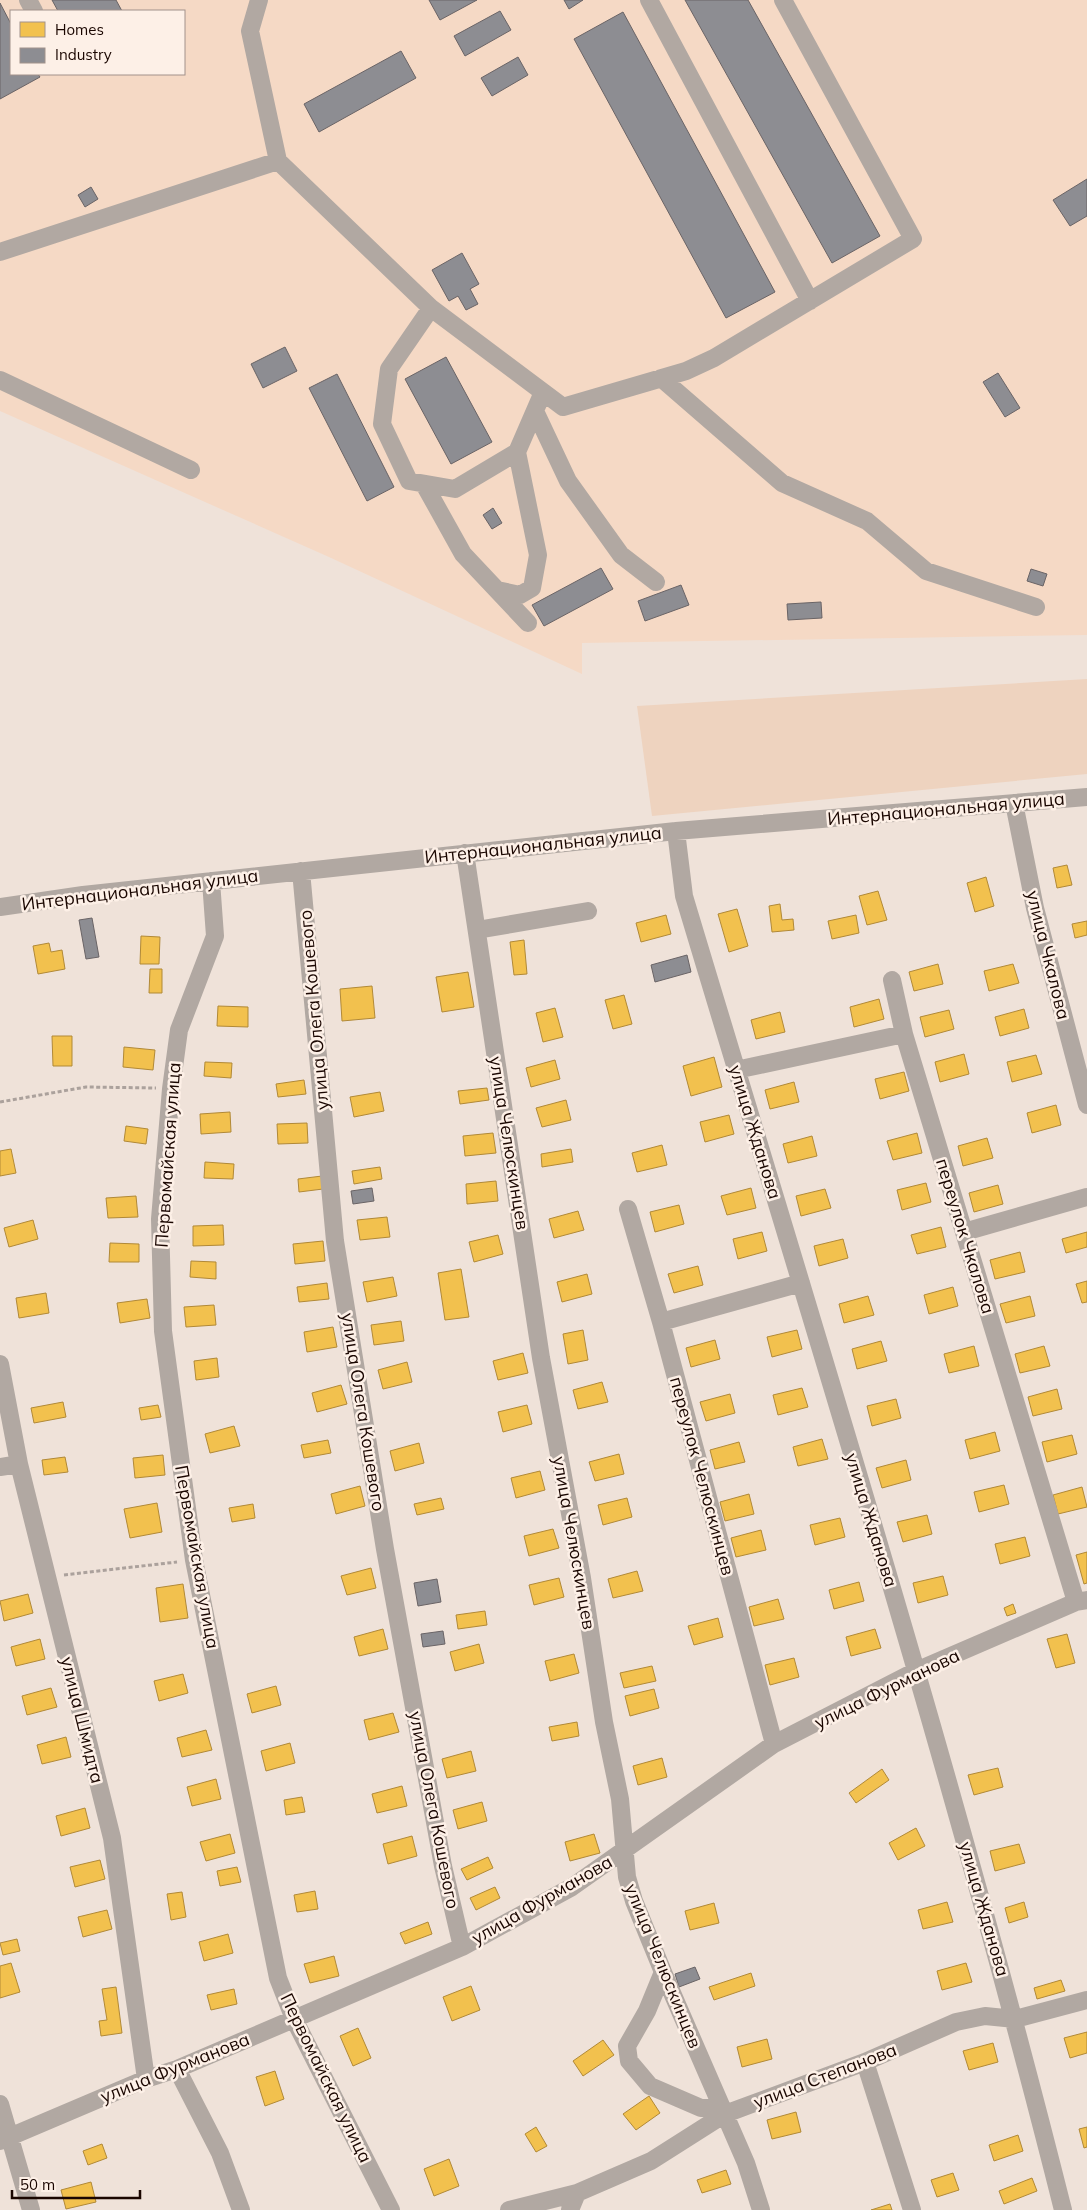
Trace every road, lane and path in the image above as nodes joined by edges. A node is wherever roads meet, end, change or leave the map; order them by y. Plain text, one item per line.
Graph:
1 (259, 0) edge
2 (649, 0) edge
3 (783, 0) edge
4 (278, 161) junction
5 (0, 252) edge
6 (810, 301) junction
7 (431, 308) junction
8 (661, 378) junction
9 (0, 380) edge
10 (543, 392) junction
11 (534, 411) junction
12 (517, 452) junction
13 (191, 470) dead end
14 (424, 484) junction
15 (656, 582) dead end
16 (497, 590) junction
17 (1036, 607) dead end
18 (528, 623) dead end
19 (1087, 797) edge
20 (1014, 803) junction
21 (676, 831) junction
22 (465, 853) junction
23 (301, 871) junction
24 (212, 881) junction
25 (0, 907) edge
26 (588, 912) dead end
27 (477, 930) junction
28 (892, 980) dead end
29 (904, 1034) junction
30 (736, 1070) junction
31 (171, 1089) junction
32 (0, 1102) edge
33 (1087, 1105) edge
34 (1087, 1197) edge
35 (628, 1209) dead end
36 (964, 1232) junction
37 (801, 1283) junction
38 (661, 1322) junction
39 (0, 1364) edge
40 (19, 1464) junction
41 (0, 1467) edge
42 (194, 1560) junction
43 (46, 1577) junction
44 (1081, 1601) edge
45 (916, 1672) junction
46 (774, 1744) junction
47 (625, 1851) junction
48 (462, 1947) junction
49 (663, 1972) junction
50 (1087, 2000) edge
51 (294, 2019) junction
52 (1015, 2019) junction
53 (865, 2062) junction
54 (177, 2069) junction
55 (146, 2079) junction
56 (0, 2104) edge
57 (723, 2111) junction
58 (4, 2139) edge
59 (577, 2193) junction
60 (31, 2210) edge
61 (241, 2210) edge
62 (391, 2210) edge
63 (508, 2210) edge
64 (570, 2210) edge
65 (761, 2210) edge
66 (912, 2210) edge
67 (1063, 2210) edge

1 - 4 street
2 - 6 street
3 - 6 street
4 - 5 street
4 - 7 street
6 - 8 street
7 - 10 street
7 - 14 street
8 - 10 street
8 - 17 street
9 - 13 street
10 - 11 street
11 - 12 street
11 - 15 street
12 - 14 street
12 - 16 street
14 - 16 street
16 - 18 street
19 - 20 street, Интернациональная улица
20 - 21 street, Интернациональная улица
20 - 33 street, улица Чкалова
21 - 22 street, Интернациональная улица
21 - 30 street, улица Жданова
22 - 23 street, Интернациональная улица
22 - 27 street, улица Челюскинцев
23 - 24 street, Интернациональная улица
23 - 48 street, улица Олега Кошевого
24 - 25 street, Интернациональная улица
24 - 31 street, Первомайская улица
26 - 27 street
27 - 47 street, улица Челюскинцев
28 - 29 street, переулок Чкалова
29 - 30 street
29 - 36 street, переулок Чкалова
30 - 37 street, улица Жданова
31 - 32 path
31 - 42 street, Первомайская улица
34 - 36 street
35 - 38 street, переулок Челюскинцев
36 - 44 street, переулок Чкалова
37 - 38 street
37 - 45 street, улица Жданова
38 - 46 street, переулок Челюскинцев
39 - 40 street, улица Шмидта
40 - 41 street
40 - 43 street, улица Шмидта
42 - 43 path
42 - 51 street, Первомайская улица
43 - 55 street, улица Шмидта
44 - 45 street, улица Фурманова
45 - 46 street, улица Фурманова
45 - 52 street, улица Жданова
46 - 47 street, улица Фурманова
47 - 48 street, улица Фурманова
47 - 49 street, улица Челюскинцев
48 - 51 street, улица Фурманова
49 - 57 street, улица Челюскинцев
49 - 57 street
50 - 52 street, улица Степанова
51 - 54 street, улица Фурманова
51 - 62 street, Первомайская улица
52 - 53 street, улица Степанова
52 - 67 street, улица Жданова
53 - 57 street, улица Степанова
53 - 66 street
54 - 55 street, улица Фурманова
54 - 61 street
55 - 58 street, улица Фурманова
56 - 58 street
57 - 59 street, улица Степанова
57 - 65 street, улица Челюскинцев
58 - 60 street
59 - 63 street, улица Степанова
59 - 64 street

